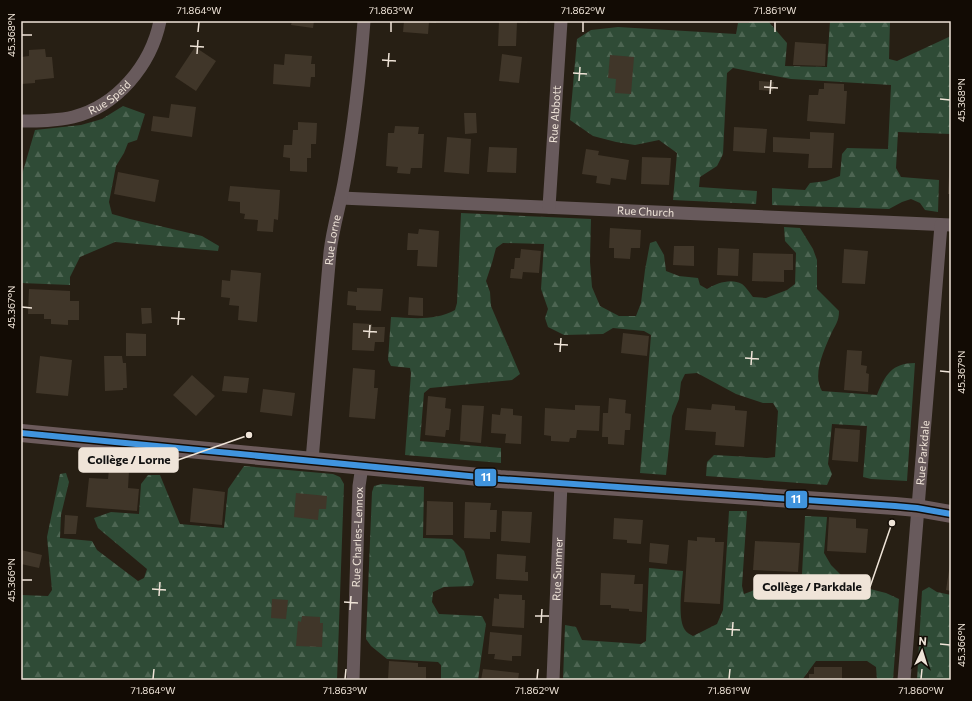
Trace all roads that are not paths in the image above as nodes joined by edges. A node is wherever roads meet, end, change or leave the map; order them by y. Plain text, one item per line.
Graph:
1 (160, 21) edge
2 (364, 21) edge
3 (561, 21) edge
4 (21, 121) edge
5 (341, 198) junction
6 (549, 207) junction
7 (946, 225) edge
8 (21, 433) edge
9 (312, 460) junction
10 (362, 466) junction
11 (561, 483) junction
12 (917, 508) junction
13 (951, 514) edge
14 (353, 680) edge
15 (553, 680) edge
16 (904, 680) edge

1 - 4 street, Rue Speid
2 - 5 street, Rue Lorne
3 - 6 street, Rue Abbott
5 - 6 street, Rue Church
5 - 9 street, Rue Lorne
6 - 7 street, Rue Church
7 - 12 street, Rue Parkdale
8 - 9 street
9 - 10 street
10 - 11 street
10 - 14 street, Rue Charles-Lennox
11 - 12 street
11 - 15 street, Rue Summer
12 - 13 street
12 - 16 street, Rue Parkdale

